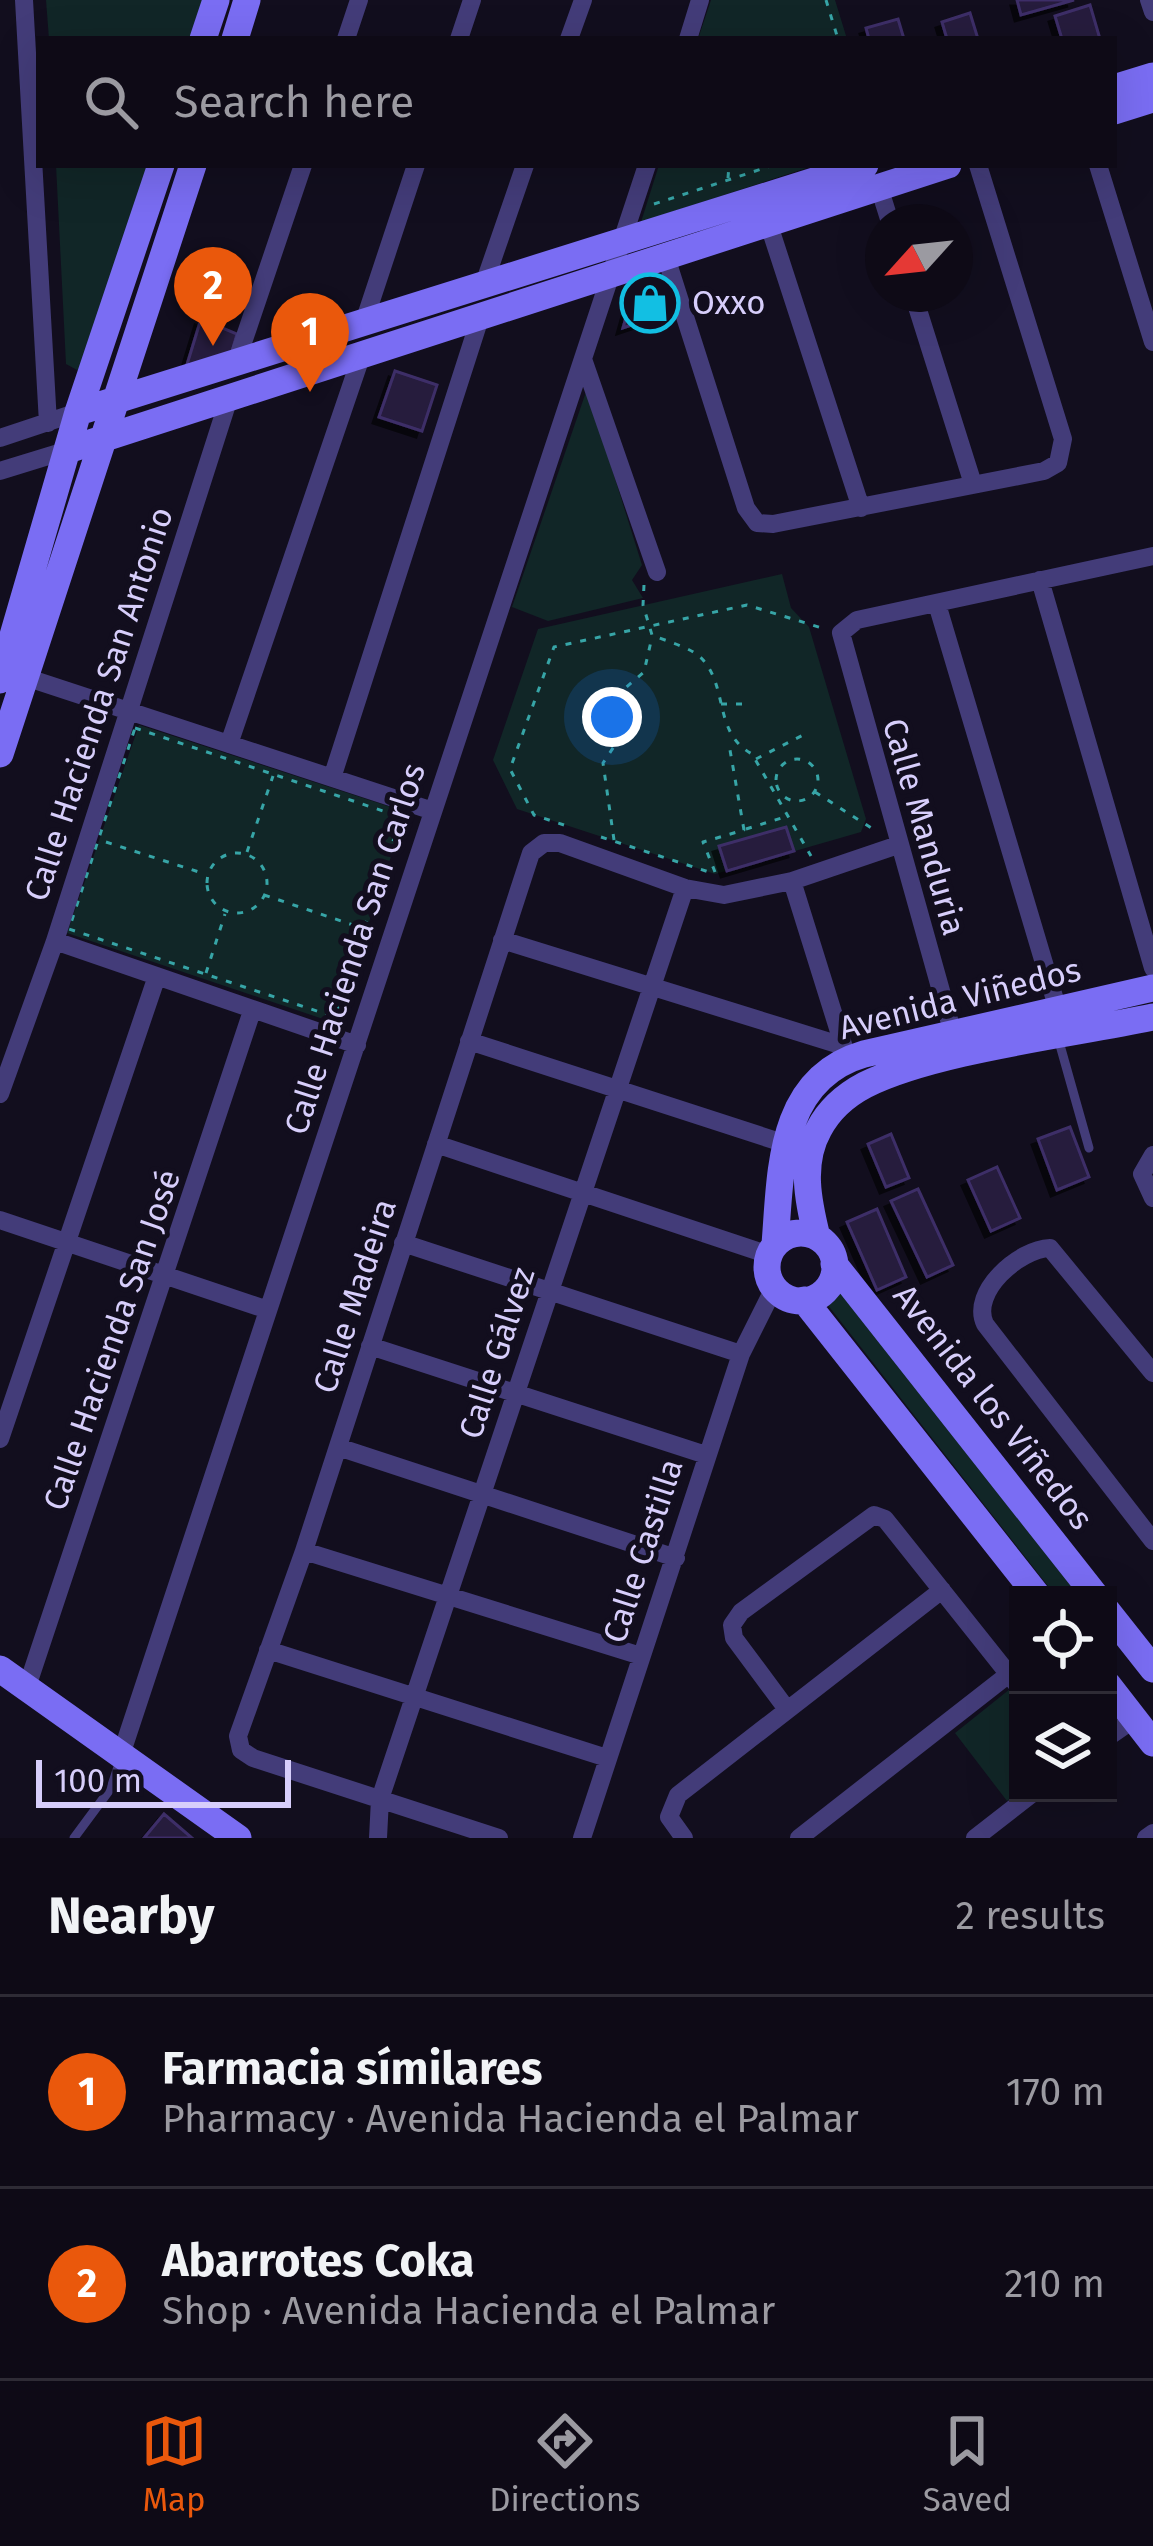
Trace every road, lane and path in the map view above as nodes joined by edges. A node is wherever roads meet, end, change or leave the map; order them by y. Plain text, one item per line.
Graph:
1 (24, 0) edge
2 (216, 0) edge
3 (248, 0) edge
4 (359, 0) edge
5 (472, 0) edge
6 (583, 0) edge
7 (700, 0) edge
8 (826, 0) edge
9 (1149, 0) edge
10 (1153, 12) edge
11 (204, 36) edge
12 (236, 36) edge
13 (347, 36) edge
14 (460, 36) edge
15 (570, 36) edge
16 (689, 36) edge
17 (837, 36) edge
18 (1153, 76) edge
19 (1117, 87) edge
20 (1153, 99) edge
21 (1117, 110) edge
22 (160, 168) edge
23 (192, 168) edge
24 (302, 168) edge
25 (415, 168) edge
26 (524, 168) edge
27 (646, 168) edge
28 (729, 168) edge
29 (765, 168) edge
30 (927, 168) edge
31 (979, 168) edge
32 (1099, 168) edge
33 (872, 176) edge
34 (728, 180) junction
35 (658, 185) dead end
36 (883, 204) edge
37 (768, 222) junction
38 (623, 240) junction
39 (665, 254) junction
40 (612, 271) junction
41 (484, 284) junction
42 (919, 312) edge
43 (481, 315) junction
44 (362, 340) junction
45 (1153, 342) edge
46 (584, 362) junction
47 (235, 366) junction
48 (229, 398) junction
49 (116, 401) junction
50 (78, 412) junction
51 (48, 423) junction
52 (104, 437) junction
53 (0, 438) edge
54 (68, 450) junction
55 (0, 471) edge
56 (974, 484) junction
57 (861, 508) junction
58 (1150, 557) edge
59 (657, 572) joint
60 (1040, 580) junction
61 (1153, 580) edge
62 (937, 604) junction
63 (649, 626) junction
64 (849, 627) junction
65 (652, 635) junction
66 (7, 674) edge
67 (719, 703) junction
68 (748, 704) dead end
69 (125, 713) junction
70 (805, 734) dead end
71 (229, 744) junction
72 (739, 746) junction
73 (0, 754) edge
74 (754, 760) junction
75 (273, 774) junction
76 (332, 778) junction
77 (814, 792) junction
78 (433, 811) junction
79 (790, 816) junction
80 (574, 829) dead end
81 (744, 830) junction
82 (595, 835) dead end
83 (98, 840) junction
84 (615, 842) junction
85 (898, 845) junction
86 (246, 854) junction
87 (819, 872) junction
88 (208, 875) junction
89 (792, 881) junction
90 (685, 888) junction
91 (265, 896) junction
92 (226, 910) junction
93 (364, 928) junction
94 (502, 940) junction
95 (56, 941) junction
96 (1153, 968) edge
97 (206, 975) junction
98 (157, 976) junction
99 (652, 986) junction
100 (1153, 988) edge
101 (252, 1011) junction
102 (1153, 1017) edge
103 (1058, 1024) junction
104 (470, 1041) junction
105 (357, 1045) junction
106 (956, 1046) junction
107 (846, 1053) junction
108 (618, 1087) junction
109 (0, 1094) edge
110 (783, 1143) junction
111 (436, 1144) junction
112 (1089, 1148) dead end
113 (1153, 1155) edge
114 (583, 1191) junction
115 (1153, 1198) edge
116 (0, 1220) edge
117 (817, 1237) junction
118 (68, 1241) junction
119 (404, 1243) junction
120 (772, 1250) junction
121 (834, 1264) junction
122 (168, 1274) junction
123 (774, 1288) junction
124 (547, 1291) junction
125 (804, 1300) junction
126 (265, 1309) junction
127 (370, 1346) junction
128 (741, 1354) junction
129 (1153, 1373) edge
130 (516, 1396) junction
131 (0, 1439) edge
132 (974, 1439) junction
133 (338, 1447) junction
134 (706, 1455) junction
135 (940, 1471) junction
136 (482, 1496) junction
137 (1153, 1541) edge
138 (304, 1551) junction
139 (676, 1558) junction
140 (1030, 1586) edge
141 (1087, 1586) edge
142 (942, 1590) junction
143 (446, 1595) junction
144 (1117, 1623) edge
145 (268, 1650) junction
146 (641, 1655) junction
147 (0, 1669) edge
148 (1153, 1669) edge
149 (1009, 1675) edge
150 (1009, 1683) edge
151 (27, 1687) junction
152 (1114, 1694) edge
153 (415, 1695) junction
154 (786, 1708) junction
155 (1134, 1719) junction
156 (1117, 1731) edge
157 (1153, 1743) edge
158 (122, 1751) junction
159 (608, 1758) junction
160 (380, 1799) junction
161 (1021, 1802) edge
162 (1153, 1832) edge
163 (74, 1838) edge
164 (238, 1838) edge
165 (378, 1838) edge
166 (499, 1838) edge
167 (582, 1838) edge
168 (685, 1838) edge
169 (799, 1838) edge
170 (975, 1838) edge
171 (1145, 1838) edge

1 - 51 street
2 - 11 street
3 - 12 street
4 - 13 street
5 - 14 street
6 - 15 street
7 - 16 street
8 - 17 path
9 - 10 street
18 - 19 street
20 - 21 street
22 - 50 street
23 - 49 street
24 - 47 street
25 - 44 street
26 - 41 street
27 - 38 street, Calle Hacienda San Carlos
28 - 34 path
29 - 34 path
30 - 33 street
31 - 56 street
32 - 45 street
33 - 36 street
33 - 37 street
33 - 38 street
34 - 35 path
37 - 39 street
37 - 57 street
38 - 40 street, Calle Hacienda San Carlos
38 - 41 street
39 - 40 street
39 - 57 street
40 - 43 street
40 - 46 street, Calle Hacienda San Carlos
41 - 44 street
42 - 56 street
43 - 44 street
43 - 76 street
44 - 47 street
44 - 48 street
44 - 71 street
46 - 59 street
46 - 78 street, Calle Hacienda San Carlos
47 - 49 street
48 - 52 street
48 - 69 street, Calle Hacienda San Antonio
49 - 50 street
49 - 52 street
50 - 51 street
50 - 54 street
51 - 53 street
52 - 54 street
52 - 66 street
54 - 55 street
54 - 66 street
56 - 57 street
58 - 60 street
58 - 61 street
59 - 63 path
60 - 62 street
60 - 96 street
62 - 64 street
62 - 103 street
63 - 64 path
63 - 65 path
63 - 80 path
64 - 85 street, Calle Manduria
65 - 67 path
65 - 84 path
66 - 69 street
66 - 73 street
67 - 68 path
67 - 72 path
69 - 71 street
69 - 95 street, Calle Hacienda San Antonio
70 - 74 path
71 - 76 street
72 - 74 path
72 - 81 path
74 - 79 path
75 - 83 path
75 - 86 path
75 - 93 path
76 - 78 street
77 - 77 path
77 - 85 path
78 - 105 street, Calle Hacienda San Carlos
79 - 81 path
79 - 87 path
81 - 84 path
82 - 84 path
83 - 88 path
83 - 97 path
85 - 87 street
85 - 106 street, Calle Manduria
86 - 88 path
86 - 91 path
87 - 89 street
88 - 92 path
89 - 90 street
89 - 107 street
90 - 94 street, Calle Madeira
90 - 99 street, Calle Gálvez
91 - 92 path
91 - 93 path
92 - 97 path
93 - 97 path
94 - 99 street
94 - 104 street, Calle Madeira
95 - 98 street
95 - 109 street, Calle Hacienda San Antonio
98 - 101 street
98 - 118 street
99 - 107 street
99 - 108 street, Calle Gálvez
100 - 103 street, Avenida Viñedos
101 - 105 street
101 - 122 street, Calle Hacienda San José
102 - 103 street, Avenida Viñedos
103 - 106 street, Avenida Viñedos
103 - 112 lane
104 - 108 street
104 - 111 street, Calle Madeira
105 - 126 street, Calle Hacienda San Carlos
106 - 107 street, Avenida Viñedos
106 - 117 street, Avenida Viñedos
107 - 110 street, Avenida Viñedos
108 - 110 street
108 - 114 street, Calle Gálvez
110 - 120 street, Avenida Viñedos
111 - 114 street
111 - 119 street, Calle Madeira
113 - 115 street
114 - 120 street
114 - 124 street, Calle Gálvez
116 - 118 street
117 - 120 street
117 - 121 street
118 - 122 street
118 - 131 street
119 - 124 street
119 - 127 street, Calle Madeira
120 - 123 street
121 - 125 street
121 - 132 street, Avenida los Viñedos
122 - 126 street
122 - 151 street, Calle Hacienda San José
123 - 125 street
123 - 128 street, Calle Castilla
124 - 128 street
124 - 130 street, Calle Gálvez
125 - 135 street
126 - 158 street, Calle Hacienda San Carlos
127 - 130 street
127 - 133 street, Calle Madeira
128 - 134 street, Calle Castilla
129 - 137 street
130 - 134 street
130 - 136 street, Calle Gálvez
132 - 135 street
132 - 141 street, Avenida los Viñedos
133 - 136 street
133 - 138 street, Calle Madeira
134 - 139 street, Calle Castilla
135 - 140 street
136 - 139 street
136 - 143 street, Calle Gálvez
138 - 143 street
138 - 145 street, Calle Madeira
139 - 146 street, Calle Castilla
142 - 149 street
142 - 154 street
142 - 154 street
143 - 146 street
143 - 153 street, Calle Gálvez
144 - 148 street
145 - 153 street
145 - 160 street, Calle Madeira
146 - 159 street, Calle Castilla
147 - 151 street
150 - 169 street
151 - 158 street
152 - 155 street
153 - 159 street
153 - 160 street, Calle Gálvez
154 - 168 street
155 - 156 street
155 - 157 street
158 - 163 lane
158 - 164 street
159 - 167 street, Calle Castilla
160 - 165 street, Calle Gálvez
160 - 166 street
161 - 170 street
162 - 171 street

